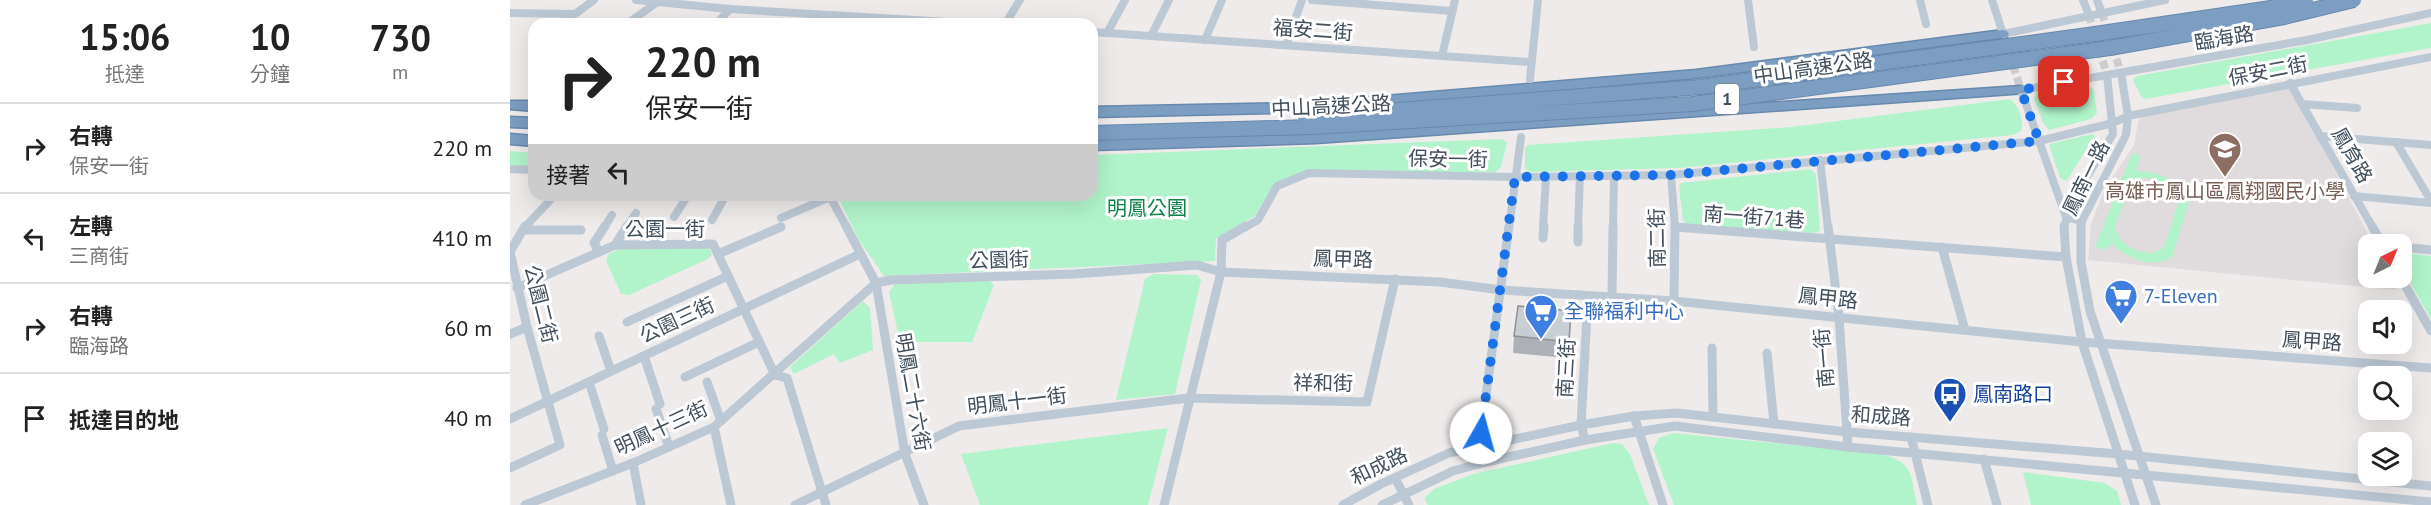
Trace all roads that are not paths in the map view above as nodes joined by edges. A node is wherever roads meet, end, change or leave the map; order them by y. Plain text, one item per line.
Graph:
1 (594, 0) edge
2 (636, 0) edge
3 (1020, 0) edge
4 (1125, 0) edge
5 (1169, 0) edge
6 (1222, 0) edge
7 (1302, 0) edge
8 (1312, 0) edge
9 (1455, 0) edge
10 (1538, 0) edge
11 (1748, 0) edge
12 (1920, 0) edge
13 (1992, 0) edge
14 (2083, 0) edge
15 (2097, 0) edge
16 (2165, 0) edge
17 (2306, 0) edge
18 (2354, 0) edge
19 (659, 1) edge
20 (730, 9) junction
21 (1452, 10) junction
22 (510, 13) edge
23 (2102, 13) junction
24 (2431, 13) edge
25 (2089, 15) junction
26 (635, 18) edge
27 (722, 18) edge
28 (866, 18) edge
29 (1009, 18) edge
30 (1926, 24) dead end
31 (1098, 32) edge
32 (1107, 33) junction
33 (2003, 34) junction
34 (1151, 36) junction
35 (1205, 39) junction
36 (1286, 45) junction
37 (1754, 47) dead end
38 (1442, 56) junction
39 (2431, 57) edge
40 (1531, 62) junction
41 (2121, 73) junction
42 (2107, 75) junction
43 (1530, 79) dead end
44 (2290, 83) junction
45 (2021, 90) junction
46 (1649, 91) junction
47 (510, 104) edge
48 (2302, 104) junction
49 (528, 105) edge
50 (1302, 107) junction
51 (1635, 108) junction
52 (2357, 108) dead end
53 (1098, 112) edge
54 (510, 114) edge
55 (528, 114) edge
56 (2128, 116) junction
57 (510, 122) edge
58 (528, 123) edge
59 (1098, 123) edge
60 (2113, 123) junction
61 (1098, 133) edge
62 (2320, 136) junction
63 (510, 137) edge
64 (1521, 137) dead end
65 (528, 138) edge
66 (1316, 138) junction
67 (2039, 141) junction
68 (2396, 142) junction
69 (1098, 145) edge
70 (2431, 145) edge
71 (1820, 160) junction
72 (510, 169) edge
73 (528, 170) edge
74 (1671, 175) junction
75 (1546, 176) junction
76 (1580, 176) junction
77 (1614, 176) junction
78 (1515, 177) junction
79 (2354, 196) junction
80 (550, 201) edge
81 (684, 201) edge
82 (723, 201) edge
83 (821, 201) edge
84 (833, 201) edge
85 (2431, 202) edge
86 (636, 213) dead end
87 (612, 214) dead end
88 (674, 217) dead end
89 (2066, 217) junction
90 (712, 220) dead end
91 (2082, 221) junction
92 (1675, 227) junction
93 (523, 230) junction
94 (581, 230) dead end
95 (2376, 234) edge
96 (1543, 238) dead end
97 (1830, 239) junction
98 (1578, 242) dead end
99 (615, 245) junction
100 (1942, 247) junction
101 (2412, 248) edge
102 (2431, 250) edge
103 (599, 252) junction
104 (718, 254) junction
105 (860, 254) junction
106 (2066, 256) junction
107 (510, 257) edge
108 (1221, 272) junction
109 (728, 276) junction
110 (512, 278) edge
111 (1395, 279) junction
112 (876, 283) junction
113 (517, 288) junction
114 (2407, 288) edge
115 (1501, 290) junction
116 (1588, 296) junction
117 (1612, 298) junction
118 (521, 301) junction
119 (1674, 301) junction
120 (510, 306) edge
121 (743, 309) junction
122 (1839, 317) junction
123 (627, 322) dead end
124 (527, 327) junction
125 (1965, 330) junction
126 (2431, 331) edge
127 (510, 334) edge
128 (599, 336) dead end
129 (759, 342) junction
130 (2082, 342) junction
131 (2100, 344) junction
132 (1712, 348) dead end
133 (1767, 353) dead end
134 (644, 356) junction
135 (2431, 368) edge
136 (611, 371) junction
137 (775, 375) junction
138 (685, 377) dead end
139 (589, 382) junction
140 (707, 382) dead end
141 (1188, 398) junction
142 (548, 401) junction
143 (1634, 416) junction
144 (1713, 417) junction
145 (510, 419) edge
146 (717, 424) junction
147 (1774, 424) junction
148 (1581, 425) junction
149 (1637, 431) junction
150 (1848, 432) junction
151 (1911, 437) junction
152 (1585, 440) junction
153 (669, 447) junction
154 (1479, 447) junction
155 (1848, 447) junction
156 (1915, 453) junction
157 (904, 454) junction
158 (2118, 454) junction
159 (2139, 456) junction
160 (1984, 459) junction
161 (1486, 462) junction
162 (633, 463) junction
163 (510, 468) edge
164 (613, 471) junction
165 (2124, 472) junction
166 (2145, 474) junction
167 (1395, 477) junction
168 (2431, 486) edge
169 (822, 492) junction
170 (1403, 495) junction
171 (544, 501) edge
172 (2431, 502) edge
173 (525, 505) edge
174 (640, 505) edge
175 (731, 505) edge
176 (795, 505) edge
177 (826, 505) edge
178 (924, 505) edge
179 (1164, 505) edge
180 (1343, 505) edge
181 (1382, 505) edge
182 (1409, 505) edge
183 (1663, 505) edge
184 (1929, 505) edge
185 (1997, 505) edge
186 (2135, 505) edge
187 (2156, 505) edge

1 - 22 street
2 - 19 street
3 - 29 street
4 - 32 street
5 - 34 street
6 - 35 street
7 - 36 street
8 - 21 street
9 - 21 street
10 - 40 street
11 - 37 street
12 - 30 street
13 - 33 street
14 - 25 street
15 - 23 street
16 - 23 street
17 - 46 highway, 中山高速公路 / 1, bridge
18 - 51 highway, 中山高速公路 / 1, bridge
19 - 20 street
19 - 26 street
20 - 27 street
20 - 28 street
21 - 38 street
23 - 25 street
24 - 41 street, 臨海路
25 - 33 street
31 - 32 street, 福安二街
32 - 34 street, 福安二街
33 - 50 highway
34 - 35 street, 福安二街
35 - 36 street, 福安二街
36 - 38 street, 福安二街
38 - 40 street, 福安二街
39 - 44 street, 保安二街
40 - 43 street
41 - 42 street, 臨海路
41 - 56 street, 鳳南一路
42 - 45 street, 臨海路
42 - 60 street, 鳳南一路
44 - 48 street, 鳳育路
44 - 56 street, 保安二街
45 - 66 highway
45 - 67 street
46 - 50 highway
46 - 59 highway, 中山高速公路 / 1, bridge
47 - 49 highway
48 - 52 street
48 - 62 street, 鳳育路
50 - 53 highway
51 - 61 highway, 中山高速公路 / 1, bridge
51 - 66 highway
54 - 55 highway
56 - 60 street, 保安二街
56 - 91 street, 鳳南一路
57 - 58 highway
60 - 67 street, 保安一街
60 - 89 street, 鳳南一路
62 - 68 street
62 - 79 street, 鳳育路
63 - 65 highway
64 - 78 street
66 - 69 highway
67 - 71 street, 保安一街
67 - 89 street
68 - 70 street
68 - 85 street
71 - 74 street, 保安一街
71 - 97 street, 南一街
72 - 73 street
74 - 77 street, 保安一街
74 - 92 street, 南二街
75 - 76 street, 保安一街
75 - 78 street, 保安一街
75 - 96 street
76 - 77 street, 保安一街
76 - 98 street
77 - 117 street
78 - 108 street, 保安一街
78 - 115 street
79 - 85 street
79 - 95 street, 鳳育路
80 - 93 street, 公園二街
81 - 88 street
82 - 90 street
83 - 104 street
84 - 105 street
86 - 99 street
87 - 103 street
89 - 91 street
89 - 106 street, 鳳南一路
91 - 131 street, 鳳南一路
92 - 97 street, 南一街71巷
92 - 119 street, 南二街
93 - 94 street
93 - 107 street, 公園二街
97 - 100 street, 南一街71巷
97 - 122 street, 南一街
99 - 103 street, 公園一街
99 - 104 street, 公園一街
100 - 106 street, 南一街71巷
100 - 125 street
101 - 102 street
103 - 113 street, 公園一街
104 - 109 street, 公園一街
105 - 112 street
105 - 121 street, 公園三街
106 - 130 street, 鳳南一路
107 - 110 street, 公園二街
108 - 111 street, 鳳甲路
108 - 112 street, 公園街
108 - 141 street, 保安一街
109 - 121 street, 公園一街
109 - 123 street
110 - 113 street, 公園二街
111 - 115 street, 鳳甲路
111 - 141 street, 祥和街
112 - 137 street, 明鳳十三街
112 - 157 street, 明鳳二十六街
113 - 118 street, 公園二街
114 - 126 street
115 - 116 street, 鳳甲路
115 - 154 street
116 - 117 street, 鳳甲路
116 - 148 street, 南三街
117 - 119 street, 鳳甲路
118 - 120 street
118 - 124 street, 公園二街
119 - 122 street, 鳳甲路
121 - 129 street, 公園一街
121 - 134 street, 公園三街
122 - 125 street, 鳳甲路
122 - 150 street, 南一街
124 - 127 street
124 - 142 street, 公園二街
125 - 130 street, 鳳甲路
128 - 136 street
129 - 137 street, 公園一街
129 - 138 street
130 - 131 street, 鳳甲路
130 - 158 street, 鳳南一路
131 - 135 street, 鳳甲路
131 - 159 street, 鳳南一路
132 - 144 street
133 - 147 street
134 - 136 street, 公園三街
134 - 153 street
136 - 139 street, 公園三街
137 - 146 street, 明鳳十三街
137 - 169 street, 公園一街
139 - 142 street, 公園三街
139 - 164 street
140 - 146 street
141 - 157 street, 明鳳十一街
141 - 179 street, 保安一街
142 - 145 street, 公園三街
142 - 163 street, 公園二街
143 - 144 street, 和成路
143 - 148 street, 和成路
143 - 149 street
144 - 147 street, 和成路
146 - 153 street, 明鳳十三街
146 - 175 street
147 - 150 street, 和成路
148 - 152 street, 南三街
148 - 154 street, 和成路
149 - 152 street, 和成路
149 - 155 street, 和成路
149 - 183 street
150 - 151 street, 和成路
150 - 155 street, 南一街
151 - 156 street
151 - 158 street, 和成路
152 - 161 street, 和成路
153 - 162 street, 明鳳十三街
154 - 161 street
154 - 167 street, 和成路
155 - 156 street, 和成路
156 - 160 street, 和成路
156 - 184 street
157 - 169 street, 明鳳十一街
157 - 178 street, 明鳳二十六街
158 - 159 street, 和成路
158 - 165 street, 鳳南一路
159 - 166 street, 鳳南一路
159 - 168 street, 和成路
160 - 165 street, 和成路
160 - 185 street
161 - 170 street, 和成路
162 - 164 street, 明鳳十三街
162 - 174 street
164 - 171 street, 明鳳十三街
165 - 166 street, 和成路
165 - 186 street, 鳳南一路
166 - 172 street, 和成路
166 - 187 street, 鳳南一路
167 - 170 street
167 - 180 street, 和成路
169 - 176 street, 明鳳十一街
169 - 177 street
170 - 181 street, 和成路
170 - 182 street
171 - 173 street, 明鳳十三街

